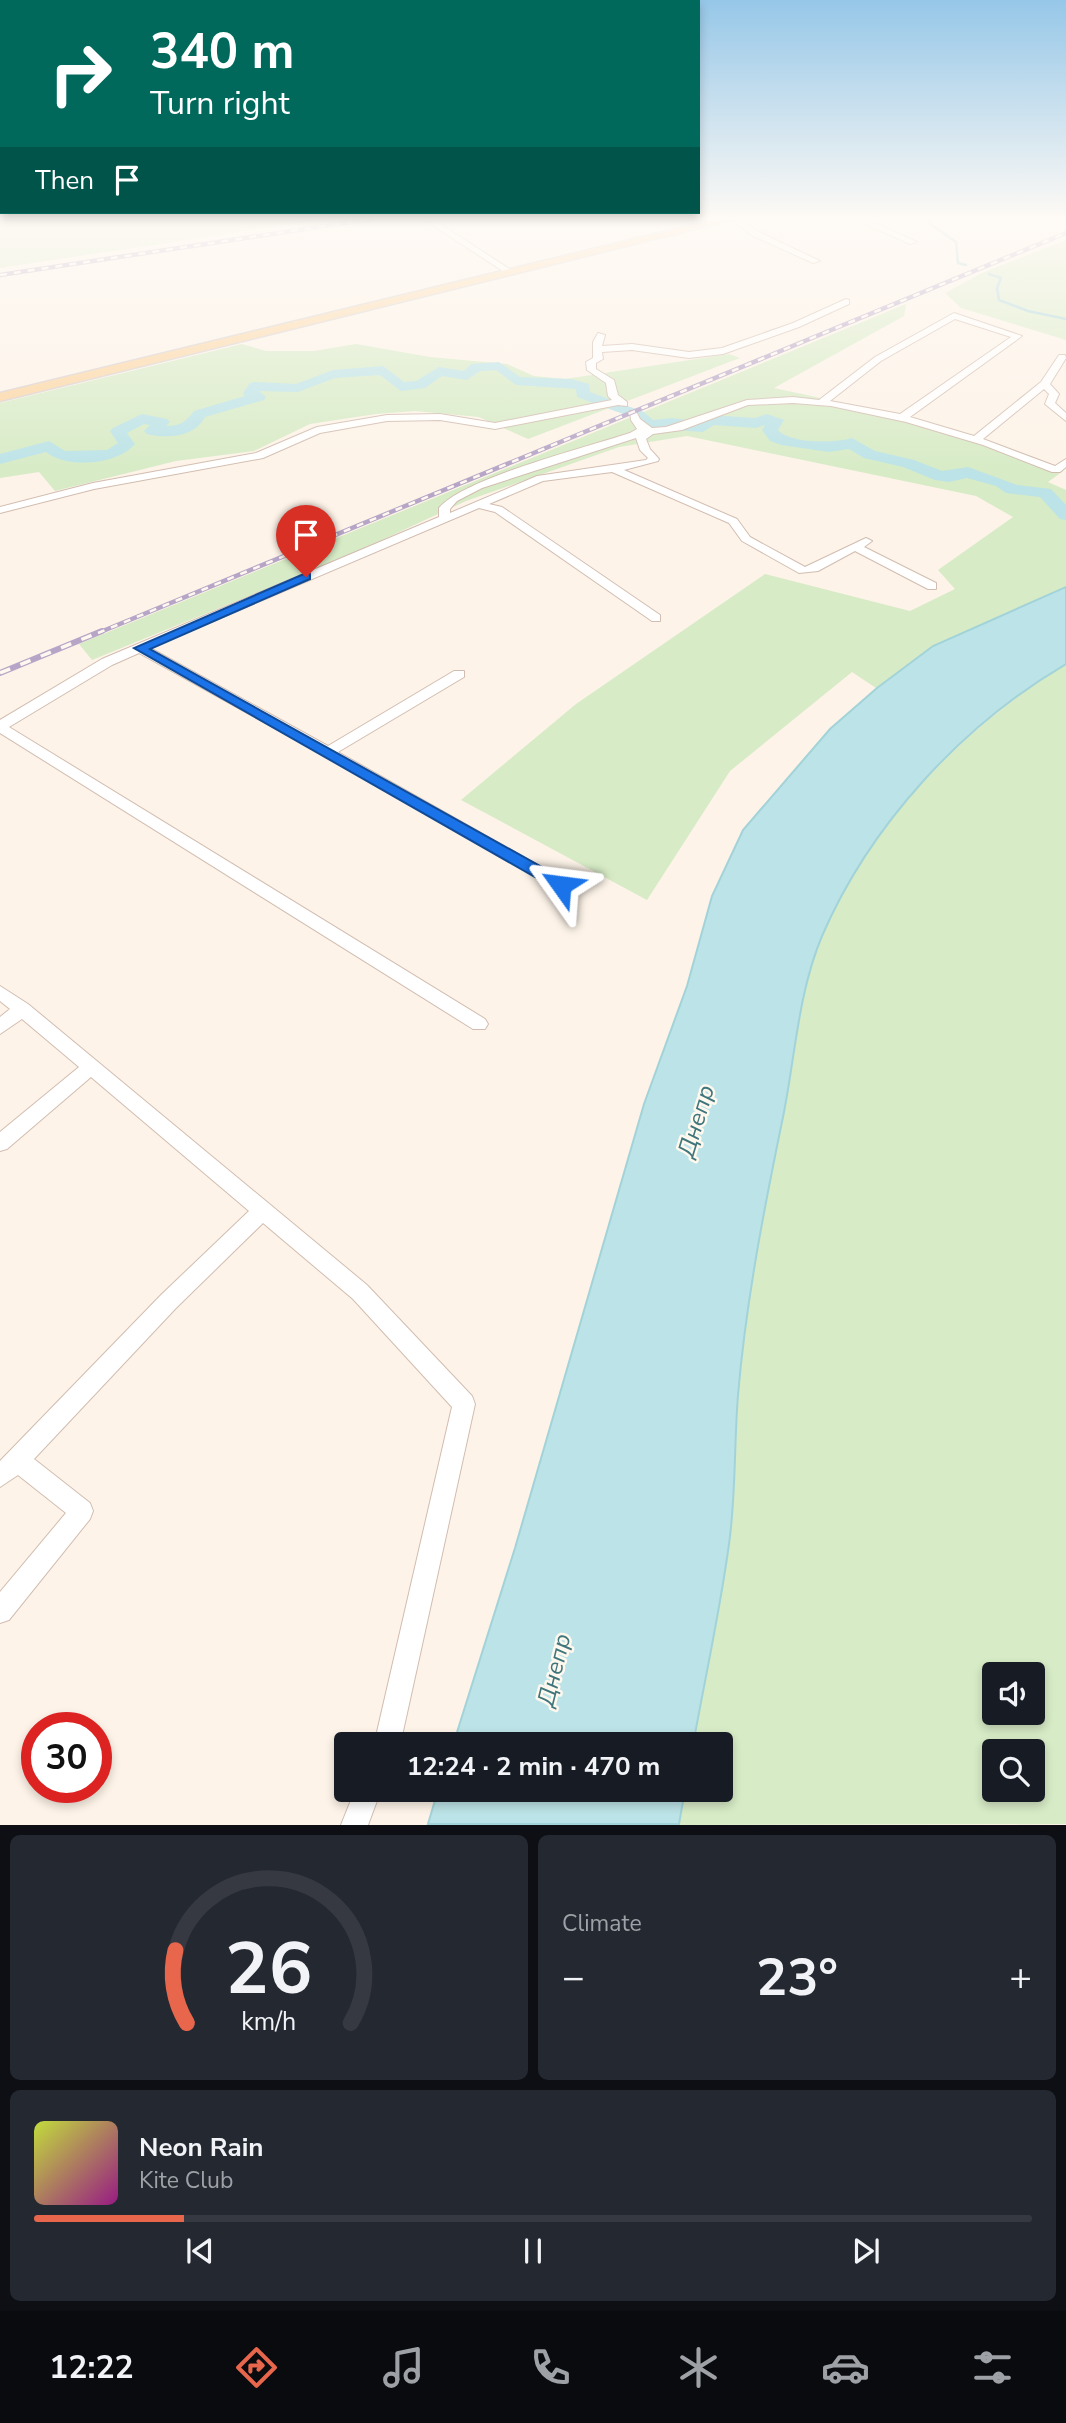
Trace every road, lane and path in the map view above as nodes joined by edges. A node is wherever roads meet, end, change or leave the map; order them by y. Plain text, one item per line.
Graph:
1 (383, 304) edge
2 (841, 304) edge
3 (601, 335) dead end
4 (599, 349) junction
5 (1062, 357) dead end
6 (1045, 384) junction
7 (0, 397) edge
8 (821, 403) junction
9 (626, 407) junction
10 (1066, 418) edge
11 (900, 419) junction
12 (639, 423) junction
13 (650, 431) junction
14 (975, 440) junction
15 (1066, 462) edge
16 (613, 470) junction
17 (1061, 472) edge
18 (478, 505) junction
19 (0, 510) edge
20 (445, 519) junction
21 (932, 586) dead end
22 (656, 618) dead end
23 (140, 648) junction
24 (459, 674) dead end
25 (0, 727) edge
26 (328, 752) junction
27 (561, 885) dead end
28 (0, 992) edge
29 (22, 1009) junction
30 (479, 1024) dead end
31 (0, 1027) edge
32 (91, 1067) junction
33 (0, 1143) edge
34 (263, 1211) junction
35 (19, 1460) junction
36 (0, 1476) edge
37 (0, 1611) edge
38 (393, 1732) edge
39 (363, 1802) edge
40 (354, 1825) edge

1 - 7 main road
2 - 4 street
3 - 4 street
4 - 9 street
5 - 6 street
6 - 10 street
6 - 14 street
8 - 11 street
8 - 11 street
8 - 13 street
9 - 12 street
9 - 19 street
11 - 14 street
12 - 13 street
12 - 20 street
13 - 16 street
14 - 17 street
15 - 17 street
16 - 18 street
16 - 21 street
18 - 20 street
18 - 22 street
20 - 23 street
23 - 25 street
23 - 26 street
24 - 26 street
25 - 30 street
26 - 27 street
28 - 29 street
29 - 31 street
29 - 32 street
32 - 33 street
32 - 34 street
34 - 35 street
34 - 38 street
35 - 36 street
35 - 37 street
39 - 40 street

